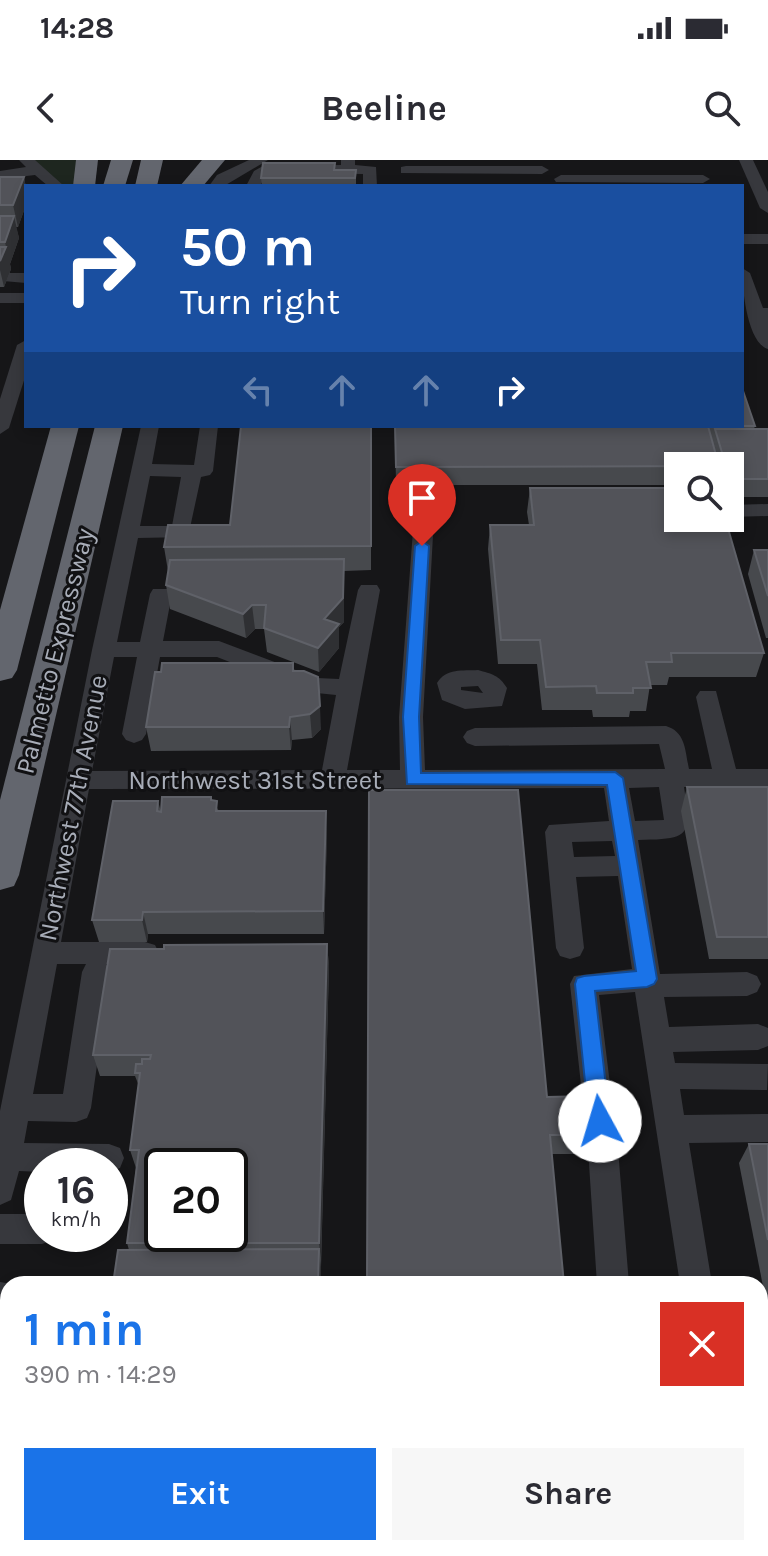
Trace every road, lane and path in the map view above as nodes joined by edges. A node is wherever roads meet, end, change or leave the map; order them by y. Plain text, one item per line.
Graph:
1 (26, 160) edge
2 (87, 160) edge
3 (122, 160) edge
4 (136, 160) edge
5 (152, 160) edge
6 (171, 160) edge
7 (214, 160) edge
8 (261, 160) edge
9 (746, 160) edge
10 (348, 164) edge
11 (599, 168) dead end
12 (39, 170) junction
13 (406, 170) dead end
14 (497, 172) edge
15 (0, 175) edge
16 (542, 178) edge
17 (700, 178) edge
18 (561, 179) dead end
19 (55, 184) edge
20 (84, 184) edge
21 (115, 184) edge
22 (130, 184) edge
23 (146, 184) edge
24 (165, 184) edge
25 (193, 184) edge
26 (218, 184) edge
27 (254, 184) edge
28 (370, 184) edge
29 (767, 204) edge
30 (744, 239) edge
31 (768, 239) edge
32 (744, 277) edge
33 (0, 298) edge
34 (24, 298) edge
35 (762, 313) edge
36 (768, 344) edge
37 (24, 353) edge
38 (0, 361) edge
39 (2, 418) edge
40 (46, 428) edge
41 (64, 428) edge
42 (88, 428) edge
43 (109, 428) edge
44 (150, 428) edge
45 (209, 428) edge
46 (141, 470) junction
47 (192, 471) junction
48 (768, 510) edge
49 (744, 511) edge
50 (424, 517) dead end
51 (127, 532) junction
52 (0, 578) edge
53 (369, 590) dead end
54 (161, 594) dead end
55 (103, 650) junction
56 (148, 660) junction
57 (0, 670) edge
58 (208, 670) edge
59 (349, 688) junction
60 (708, 697) dead end
61 (471, 702) dead end
62 (134, 734) dead end
63 (475, 737) junction
64 (615, 778) junction
65 (674, 778) junction
66 (726, 778) junction
67 (768, 778) edge
68 (0, 779) edge
69 (413, 779) junction
70 (480, 779) junction
71 (78, 780) junction
72 (334, 780) junction
73 (623, 830) junction
74 (629, 866) junction
75 (562, 867) junction
76 (0, 875) edge
77 (570, 948) dead end
78 (45, 953) junction
79 (174, 953) edge
80 (96, 972) dead end
81 (648, 982) junction
82 (747, 984) dead end
83 (758, 1037) dead end
84 (657, 1040) junction
85 (662, 1076) junction
86 (767, 1077) edge
87 (16, 1107) junction
88 (768, 1128) edge
89 (671, 1129) junction
90 (6, 1157) junction
91 (24, 1157) edge
92 (0, 1190) edge
93 (0, 1229) edge
94 (24, 1229) edge
95 (612, 1276) edge
96 (695, 1276) edge

1 - 12 street
2 - 20 highway
3 - 21 highway
4 - 22 highway
5 - 23 highway
6 - 24 highway
7 - 25 highway
8 - 26 street
9 - 29 street
10 - 27 street
10 - 28 street
11 - 17 street
12 - 15 street
12 - 19 street
13 - 14 street
14 - 16 street
17 - 18 street
30 - 31 street
32 - 35 street
33 - 34 street
35 - 36 street
37 - 38 street
37 - 39 street
40 - 52 highway
41 - 57 highway
42 - 68 highway
43 - 76 highway, Palmetto Expressway
44 - 46 street, Northwest 77th Avenue
45 - 47 street
46 - 47 street
46 - 51 street, Northwest 77th Avenue
47 - 51 street
48 - 49 street
50 - 69 street
51 - 55 street, Northwest 77th Avenue
53 - 59 street
54 - 56 street
55 - 56 street
55 - 71 street, Northwest 77th Avenue
56 - 58 street
56 - 59 street
56 - 62 street
59 - 72 street
60 - 66 street
61 - 63 street
63 - 65 street
63 - 70 street
64 - 65 street, Northwest 31st Street
64 - 70 street, Northwest 31st Street
64 - 73 street
65 - 66 street, Northwest 31st Street
65 - 73 street
66 - 67 street, Northwest 31st Street
69 - 70 street, Northwest 31st Street
69 - 72 street, Northwest 31st Street
71 - 72 street, Northwest 31st Street
71 - 78 street, Northwest 77th Avenue
73 - 74 street
73 - 75 street
74 - 75 street
74 - 81 street
75 - 77 street
78 - 79 street
78 - 87 street, Northwest 77th Avenue
80 - 87 street
81 - 82 street
81 - 84 street
81 - 95 street
83 - 84 street
84 - 85 street
85 - 86 street
85 - 89 street
87 - 90 street, Northwest 77th Avenue
88 - 89 street
89 - 96 street
90 - 91 street
90 - 92 street, Northwest 77th Avenue
93 - 94 street

